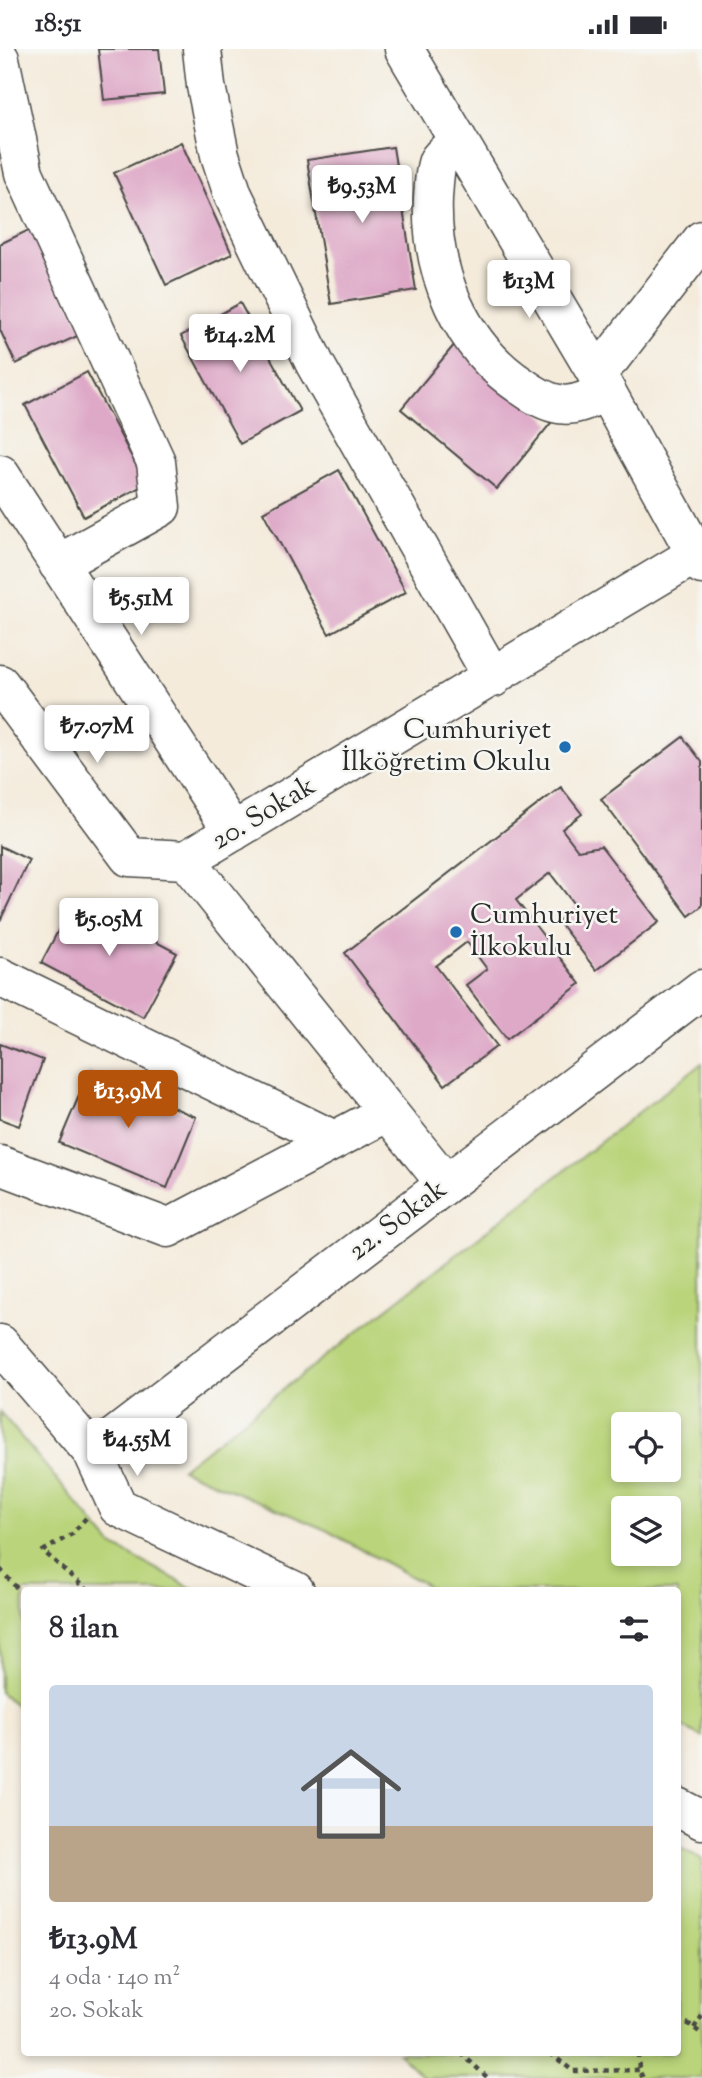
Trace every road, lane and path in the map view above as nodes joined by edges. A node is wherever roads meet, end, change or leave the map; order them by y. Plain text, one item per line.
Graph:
1 (202, 49) edge
2 (404, 49) edge
3 (0, 59) edge
4 (457, 142) junction
5 (702, 240) edge
6 (600, 380) junction
7 (0, 474) edge
8 (699, 559) edge
9 (58, 564) junction
10 (493, 678) junction
11 (0, 684) edge
12 (233, 832) junction
13 (186, 860) junction
14 (0, 977) edge
15 (702, 989) edge
16 (388, 1112) junction
17 (334, 1140) junction
18 (0, 1165) edge
19 (446, 1184) junction
20 (0, 1344) edge
21 (93, 1453) junction
22 (110, 1489) junction
23 (0, 1569) edge
24 (275, 1586) edge
25 (84, 1587) edge
26 (21, 1593) edge
27 (681, 1809) edge
28 (702, 1820) edge
29 (702, 2016) edge
30 (681, 2023) edge
31 (694, 2028) junction
32 (702, 2034) edge
33 (464, 2056) edge
34 (554, 2056) edge
35 (638, 2056) edge
36 (639, 2070) junction
37 (488, 2078) edge
38 (643, 2078) edge

1 - 10 street
2 - 4 street
3 - 9 street
4 - 6 street
4 - 6 street
5 - 6 street
6 - 8 street
7 - 9 street
8 - 10 street, 20. Sokak
9 - 12 street
10 - 12 street, 20. Sokak
11 - 13 street
12 - 13 street, 20. Sokak
13 - 16 street, 20. Sokak
14 - 17 street
15 - 19 street, 22. Sokak
16 - 17 street
16 - 19 street, 20. Sokak
17 - 18 street
19 - 21 street, 22. Sokak
20 - 21 street
21 - 22 street
22 - 24 street
22 - 25 path
23 - 26 path
27 - 28 street
29 - 31 path
30 - 31 path
31 - 32 path
33 - 37 path
34 - 36 path
35 - 36 path
36 - 38 path

